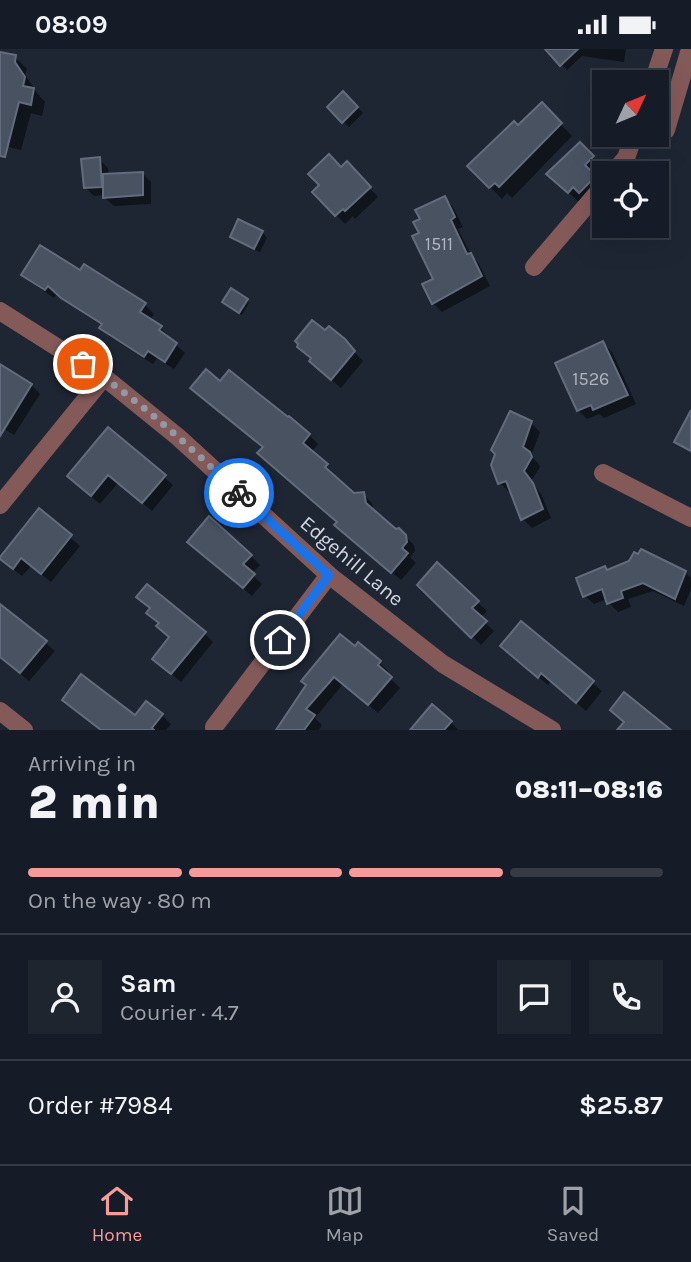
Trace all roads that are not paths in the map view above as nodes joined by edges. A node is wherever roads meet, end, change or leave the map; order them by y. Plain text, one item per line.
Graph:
1 (664, 49) edge
2 (690, 49) edge
3 (657, 70) edge
4 (669, 120) edge
5 (592, 199) edge
6 (534, 267) dead end
7 (0, 311) edge
8 (104, 377) junction
9 (603, 473) dead end
10 (0, 505) edge
11 (691, 518) edge
12 (329, 575) junction
13 (0, 711) edge
14 (214, 727) dead end
15 (24, 730) edge
16 (552, 730) edge

1 - 3 street
2 - 4 street
5 - 6 street
7 - 8 street, Edgehill Lane
8 - 10 street
8 - 12 street, Edgehill Lane
9 - 11 street
12 - 14 street
12 - 16 street, Edgehill Lane
13 - 15 street

